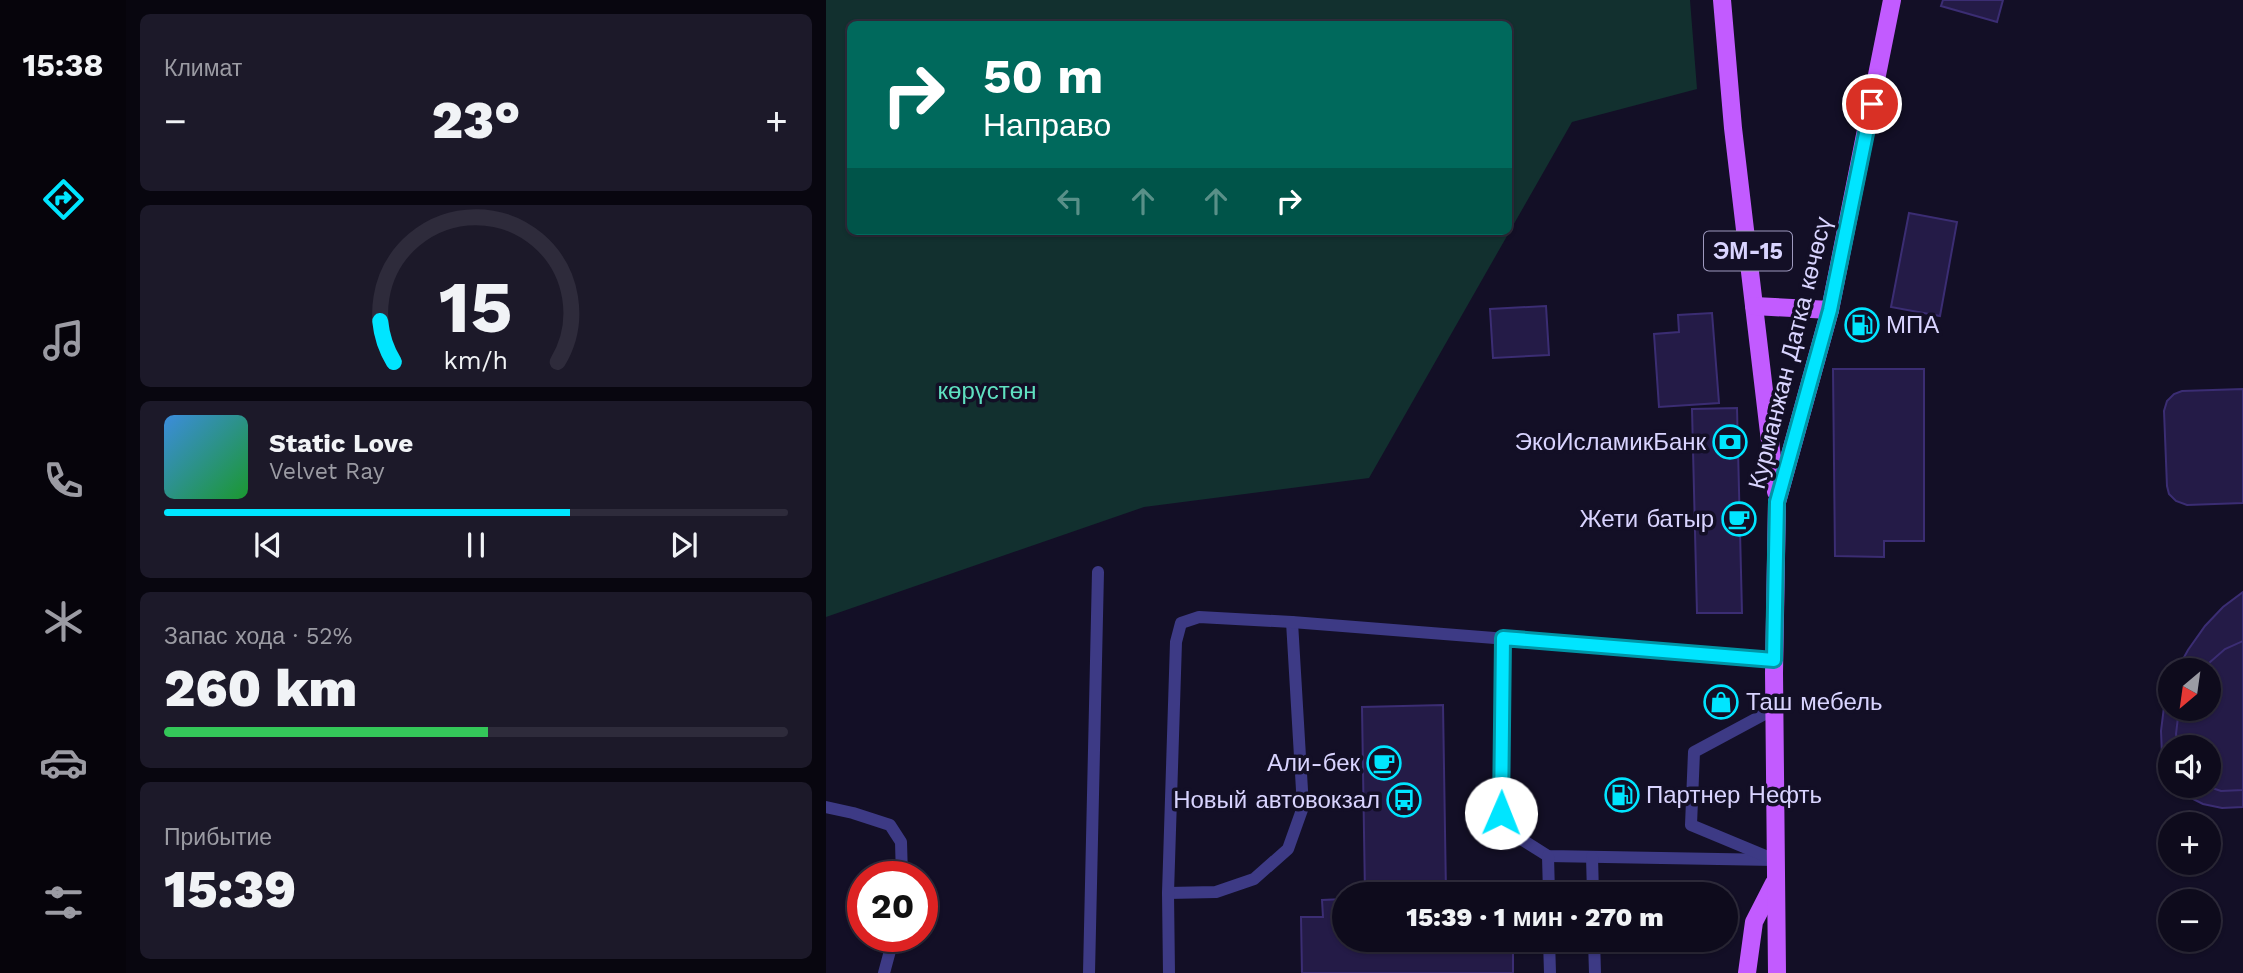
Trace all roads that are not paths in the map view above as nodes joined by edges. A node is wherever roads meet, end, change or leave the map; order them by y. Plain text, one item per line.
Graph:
1 (1722, 0) edge
2 (1892, 0) edge
3 (1754, 306) junction
4 (1830, 310) junction
5 (1777, 502) junction
6 (1098, 572) dead end
7 (1292, 622) junction
8 (1503, 638) junction
9 (1774, 660) junction
10 (1774, 709) junction
11 (826, 807) edge
12 (1548, 856) junction
13 (1592, 857) junction
14 (1775, 860) junction
15 (902, 861) edge
16 (1775, 880) junction
17 (1549, 882) edge
18 (1593, 882) edge
19 (1168, 893) junction
20 (890, 952) edge
21 (1549, 952) edge
22 (1594, 952) edge
23 (884, 973) edge
24 (1089, 973) edge
25 (1169, 973) edge
26 (1550, 973) edge
27 (1595, 973) edge
28 (1747, 973) edge
29 (1777, 973) edge

1 - 3 main road, ЭМ-15
2 - 4 main road, Курманжан Датка көчөсү / ЭМ-15
3 - 4 main road
3 - 5 main road, ЭМ-15
4 - 5 main road, Курманжан Датка көчөсү / ЭМ-15
5 - 9 main road, Курманжан Датка көчөсү / ЭМ-15
6 - 24 lane
7 - 8 lane
7 - 19 lane
7 - 19 lane
8 - 9 lane
8 - 12 lane
9 - 10 main road, Курманжан Датка көчөсү / ЭМ-15
10 - 14 main road, Курманжан Датка көчөсү / ЭМ-15
10 - 14 lane
11 - 15 lane
12 - 13 lane
12 - 17 lane
13 - 14 lane
13 - 18 lane
14 - 16 main road, Курманжан Датка көчөсү / ЭМ-15
16 - 28 main road
16 - 29 main road, Курманжан Датка көчөсү / ЭМ-15
19 - 25 lane
20 - 23 lane
21 - 26 lane
22 - 27 lane

